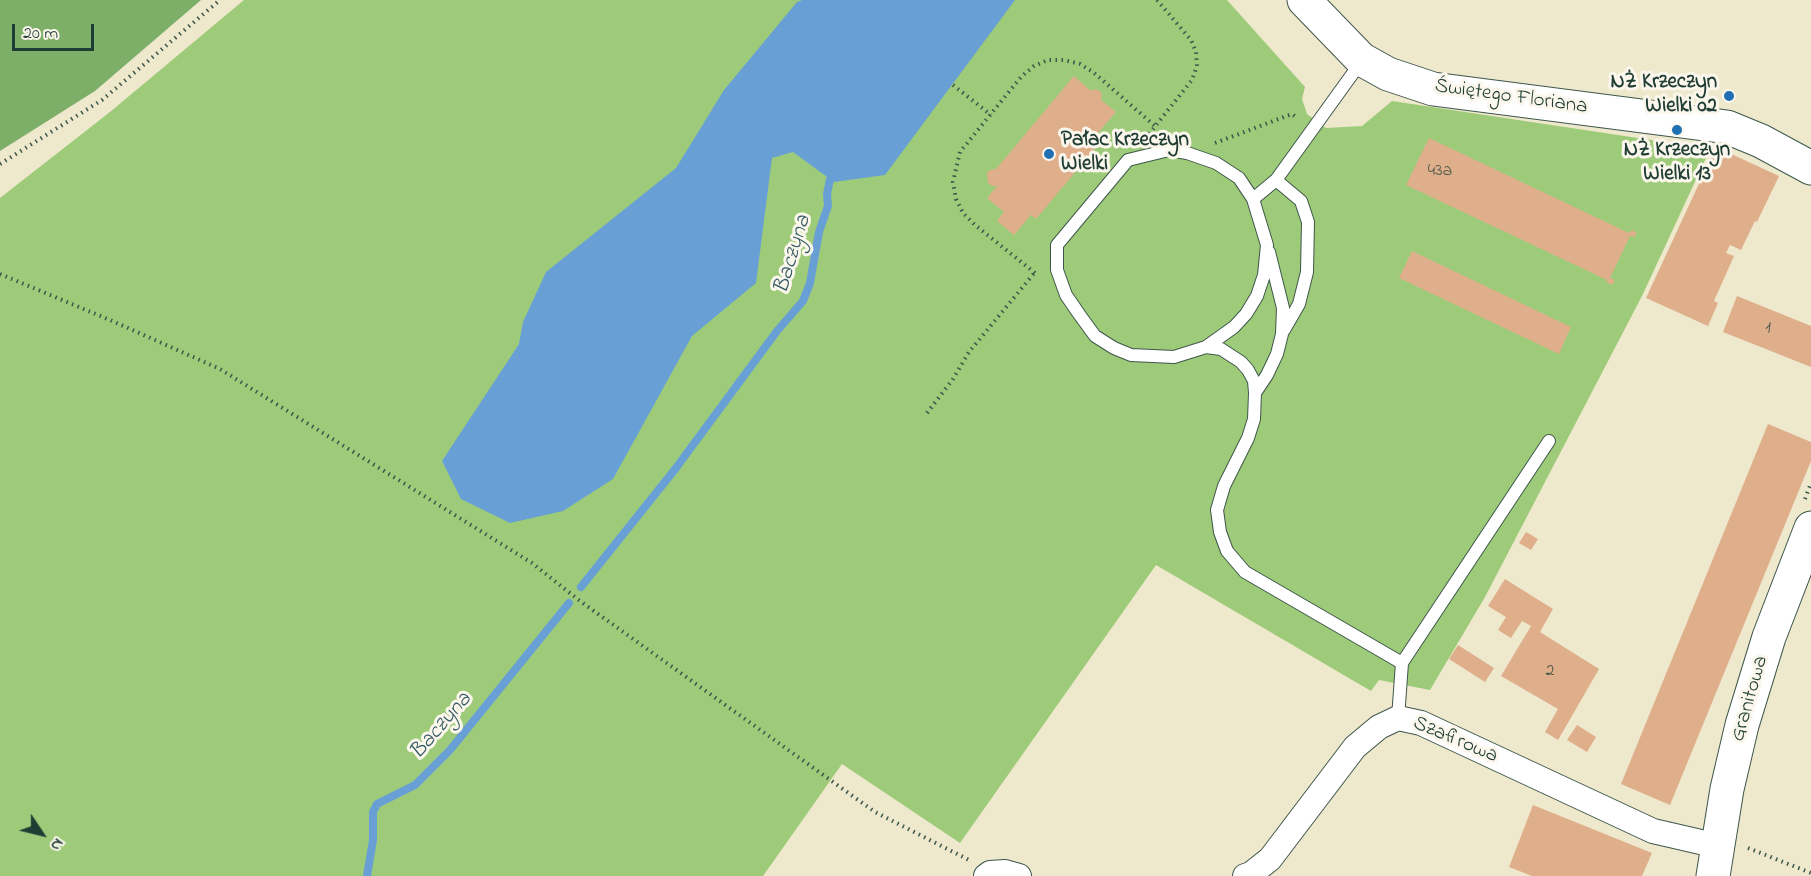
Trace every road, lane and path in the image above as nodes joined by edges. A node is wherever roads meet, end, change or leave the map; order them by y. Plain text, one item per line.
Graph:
1 (220, 0) edge
2 (1157, 0) edge
3 (1304, 0) edge
4 (1361, 59) junction
5 (953, 85) dead end
6 (991, 115) junction
7 (1155, 126) junction
8 (1312, 129) junction
9 (1187, 153) junction
10 (1128, 160) junction
11 (0, 164) edge
12 (1811, 168) edge
13 (1276, 180) junction
14 (1253, 199) junction
15 (1267, 245) junction
16 (1057, 246) junction
17 (1035, 273) junction
18 (0, 274) edge
19 (1282, 334) junction
20 (1206, 347) junction
21 (1255, 393) junction
22 (927, 412) dead end
23 (1549, 441) dead end
24 (1811, 528) edge
25 (1402, 663) junction
26 (1398, 718) junction
27 (1715, 861) edge
28 (1811, 873) edge
29 (988, 874) edge
30 (1019, 876) edge
31 (1245, 876) edge

1 - 11 path
2 - 7 path
3 - 4 street, Świętego Floriana
4 - 8 lane
4 - 12 street, Świętego Floriana
5 - 6 path
6 - 7 path
6 - 17 path
7 - 10 path
8 - 9 path
8 - 13 lane
9 - 10 lane
9 - 14 lane
10 - 16 lane
13 - 14 lane
13 - 19 lane
14 - 15 lane
15 - 19 lane
15 - 20 lane
16 - 17 path
16 - 20 lane
17 - 22 path
18 - 29 path
19 - 21 lane
20 - 21 lane
21 - 25 lane
23 - 25 lane
24 - 27 street, Granitowa
25 - 26 lane
26 - 27 street, Szafirowa
26 - 31 street, Szafirowa
27 - 28 path
29 - 30 street

